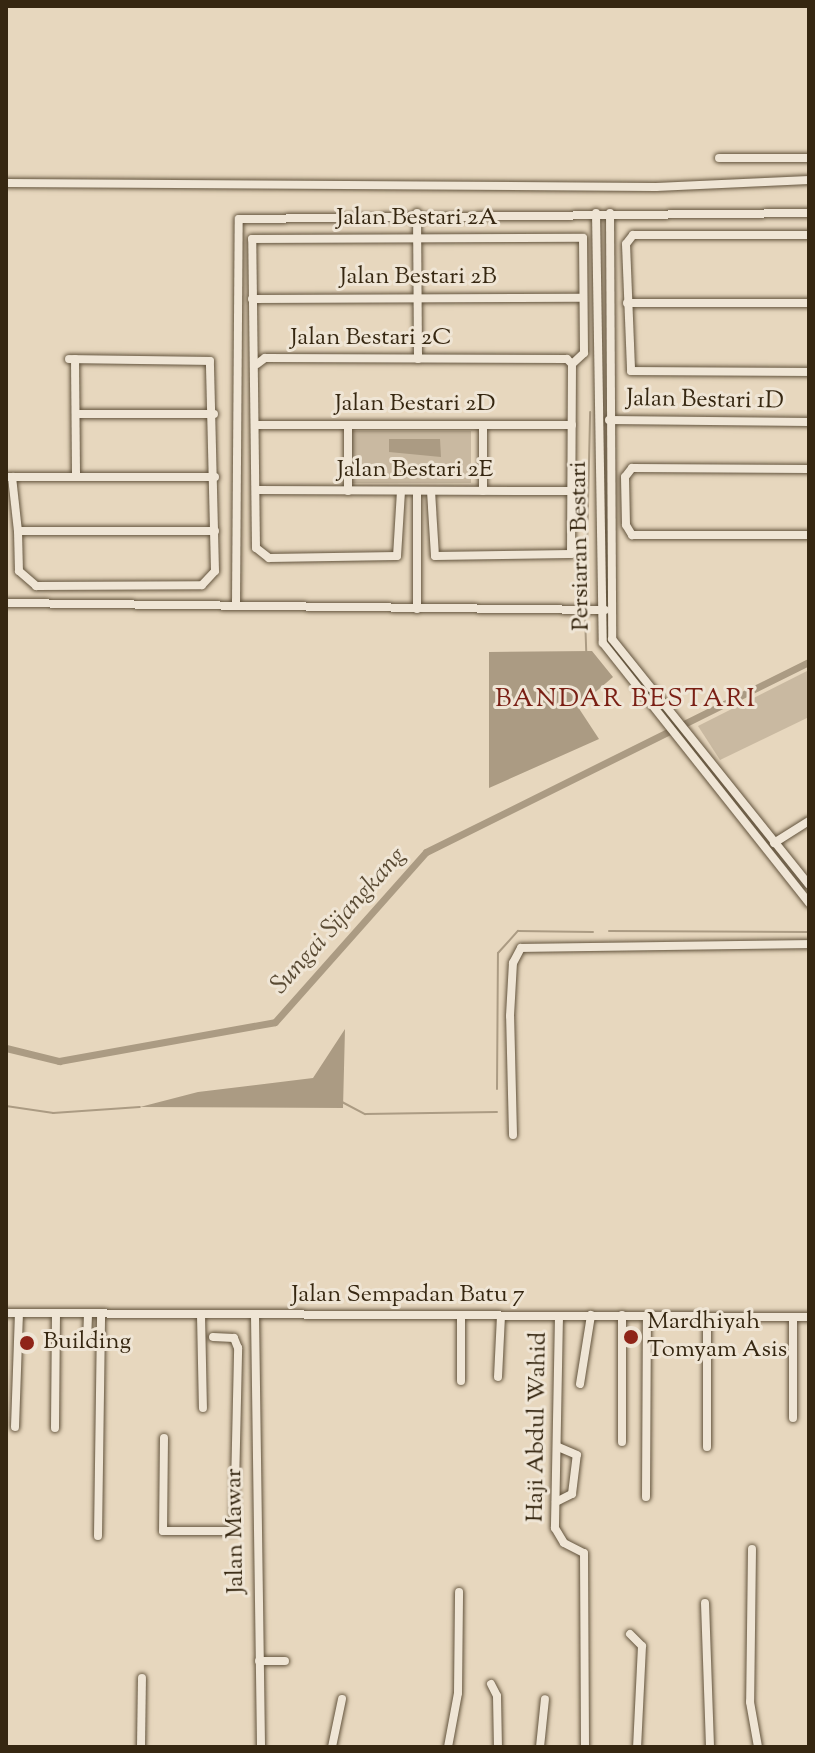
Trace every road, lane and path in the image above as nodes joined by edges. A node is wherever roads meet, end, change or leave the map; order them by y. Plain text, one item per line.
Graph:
1 (719, 158) dead end
2 (809, 158) edge
3 (809, 180) edge
4 (6, 183) edge
5 (417, 213) junction
6 (596, 213) junction
7 (610, 213) junction
8 (809, 213) edge
9 (809, 235) edge
10 (417, 239) junction
11 (417, 298) junction
12 (583, 298) junction
13 (252, 299) junction
14 (627, 303) junction
15 (809, 303) edge
16 (418, 359) junction
17 (257, 364) junction
18 (572, 364) junction
19 (809, 372) edge
20 (76, 414) junction
21 (214, 414) junction
22 (600, 420) junction
23 (611, 420) junction
24 (809, 422) edge
25 (257, 425) junction
26 (348, 425) junction
27 (483, 425) junction
28 (572, 425) junction
29 (809, 469) edge
30 (9, 477) edge
31 (76, 477) junction
32 (215, 477) junction
33 (257, 490) junction
34 (348, 491) junction
35 (401, 491) junction
36 (417, 491) junction
37 (431, 491) junction
38 (483, 491) junction
39 (573, 491) junction
40 (18, 531) junction
41 (215, 531) junction
42 (809, 535) edge
43 (6, 603) edge
44 (236, 605) junction
45 (417, 609) junction
46 (600, 610) junction
47 (611, 610) junction
48 (670, 720) junction
49 (686, 739) junction
50 (809, 821) edge
51 (774, 843) junction
52 (809, 885) edge
53 (809, 903) edge
54 (809, 944) edge
55 (513, 1135) dead end
56 (6, 1313) edge
57 (19, 1313) junction
58 (56, 1314) junction
59 (88, 1314) junction
60 (101, 1314) junction
61 (201, 1315) junction
62 (255, 1315) junction
63 (591, 1315) junction
64 (622, 1315) junction
65 (461, 1316) junction
66 (501, 1316) junction
67 (559, 1316) junction
68 (647, 1316) junction
69 (793, 1317) junction
70 (809, 1317) edge
71 (707, 1320) junction
72 (213, 1337) dead end
73 (100, 1339) junction
74 (498, 1377) dead end
75 (461, 1381) dead end
76 (580, 1384) dead end
77 (203, 1408) dead end
78 (793, 1418) dead end
79 (15, 1427) dead end
80 (55, 1428) dead end
81 (255, 1432) junction
82 (234, 1434) junction
83 (164, 1438) dead end
84 (622, 1442) dead end
85 (558, 1447) junction
86 (707, 1447) dead end
87 (646, 1497) dead end
88 (556, 1502) junction
89 (98, 1536) dead end
90 (752, 1549) dead end
91 (459, 1592) dead end
92 (705, 1603) dead end
93 (630, 1634) dead end
94 (259, 1661) junction
95 (285, 1661) dead end
96 (142, 1678) dead end
97 (491, 1684) dead end
98 (342, 1699) dead end
99 (545, 1699) dead end
100 (141, 1747) edge
101 (261, 1747) edge
102 (332, 1747) edge
103 (448, 1747) edge
104 (498, 1747) edge
105 (540, 1747) edge
106 (585, 1747) edge
107 (637, 1747) edge
108 (710, 1747) edge
109 (758, 1747) edge

1 - 2 street
3 - 4 street
5 - 6 street
5 - 10 street
5 - 44 street
6 - 7 street
6 - 22 street, Persiaran Bestari
7 - 8 street
7 - 23 street, Persiaran Bestari
9 - 14 street
10 - 11 street
10 - 12 street, Jalan Bestari 2A
10 - 13 street, Jalan Bestari 2A
11 - 12 street, Jalan Bestari 2B
11 - 13 street, Jalan Bestari 2B
11 - 16 street
12 - 18 street
13 - 17 street
14 - 15 street
14 - 19 street
16 - 17 street, Jalan Bestari 2C
16 - 18 street, Jalan Bestari 2C
17 - 25 street, Jalan Bestari 2C
18 - 28 street
20 - 21 street
20 - 21 street
20 - 31 street
21 - 32 street
22 - 23 street, Jalan Bestari 1D
22 - 46 street, Persiaran Bestari
23 - 24 street, Jalan Bestari 1D
23 - 47 street, Persiaran Bestari
25 - 26 street, Jalan Bestari 2D
25 - 33 street, Jalan Bestari 2C
26 - 27 street, Jalan Bestari 2D
26 - 34 street
27 - 28 street, Jalan Bestari 2D
27 - 38 street
28 - 39 street
29 - 42 street
30 - 31 street
30 - 40 street
31 - 32 street
32 - 41 street
33 - 34 street, Jalan Bestari 2E
33 - 35 street, Jalan Bestari 2C
34 - 35 street, Jalan Bestari 2E
35 - 36 street, Jalan Bestari 2E
36 - 37 street, Jalan Bestari 2E
36 - 45 street
37 - 38 street, Jalan Bestari 2E
37 - 39 street
38 - 39 street, Jalan Bestari 2E
40 - 41 street
40 - 41 street
43 - 44 street
44 - 45 street
45 - 46 street
46 - 47 street
46 - 48 street, Persiaran Bestari
47 - 48 street, Persiaran Bestari
48 - 49 street, Persiaran Bestari
49 - 51 street, Persiaran Bestari
49 - 53 street, Persiaran Bestari
50 - 51 street
51 - 52 street, Persiaran Bestari
54 - 55 street
56 - 57 street, Jalan Sempadan Batu 7
57 - 58 street, Jalan Sempadan Batu 7
57 - 79 street
58 - 59 street, Jalan Sempadan Batu 7
58 - 80 street
59 - 60 street, Jalan Sempadan Batu 7
59 - 73 street
60 - 61 street, Jalan Sempadan Batu 7
60 - 73 street
61 - 62 street, Jalan Sempadan Batu 7
61 - 77 street
62 - 65 street, Jalan Sempadan Batu 7
62 - 81 street, Jalan Mawar
63 - 64 street, Jalan Sempadan Batu 7
63 - 67 street, Jalan Sempadan Batu 7
63 - 76 street
64 - 68 street, Jalan Sempadan Batu 7
64 - 84 street
65 - 66 street, Jalan Sempadan Batu 7
65 - 75 street
66 - 67 street, Jalan Sempadan Batu 7
66 - 74 street
67 - 85 street, Haji Abdul Wahid
68 - 71 street, Jalan Sempadan Batu 7
68 - 87 street
69 - 70 street, Jalan Sempadan Batu 7
69 - 71 street, Jalan Sempadan Batu 7
69 - 78 street
71 - 86 street
72 - 82 street
73 - 89 street
81 - 82 street
81 - 94 street, Jalan Mawar
82 - 83 street
85 - 88 street, Haji Abdul Wahid
85 - 88 street
88 - 106 street, Haji Abdul Wahid
90 - 109 street
91 - 103 street
92 - 108 street
93 - 107 street
94 - 95 street
94 - 101 street, Jalan Mawar
96 - 100 street
97 - 104 street
98 - 102 street
99 - 105 street

